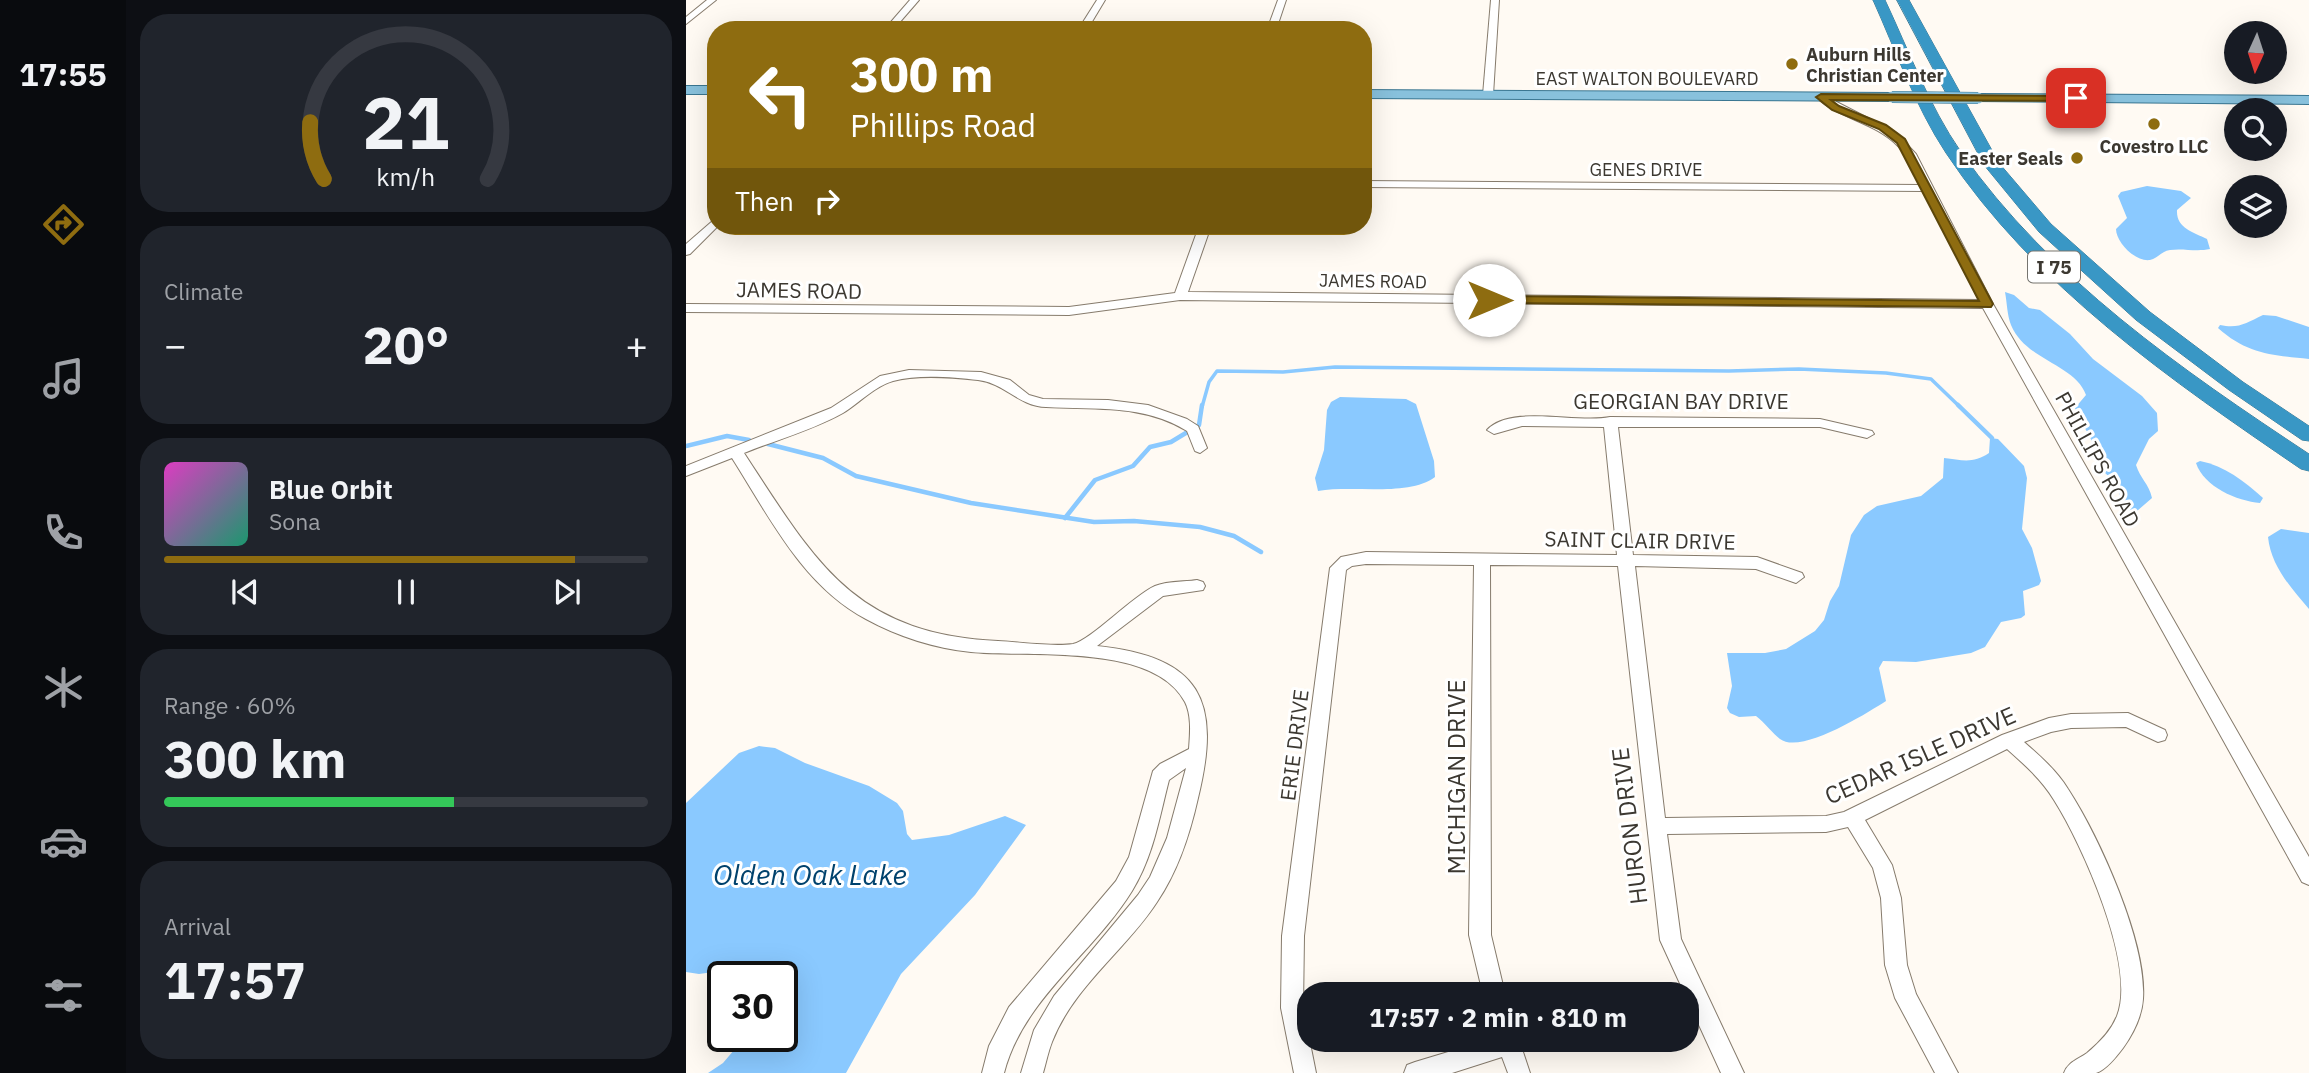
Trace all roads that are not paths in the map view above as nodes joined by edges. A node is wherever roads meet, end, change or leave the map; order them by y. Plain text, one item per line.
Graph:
1 (712, 0) edge
2 (915, 0) edge
3 (1101, 0) edge
4 (1282, 0) edge
5 (1495, 0) edge
6 (1879, 0) edge
7 (1903, 0) edge
8 (686, 21) edge
9 (896, 21) edge
10 (1088, 21) edge
11 (1274, 21) edge
12 (686, 90) edge
13 (707, 90) edge
14 (1372, 94) edge
15 (1488, 94) junction
16 (1821, 97) junction
17 (2309, 100) edge
18 (1372, 184) edge
19 (1928, 188) junction
20 (707, 230) edge
21 (1202, 235) edge
22 (686, 251) edge
23 (1180, 296) junction
24 (1987, 304) junction
25 (686, 308) edge
26 (1610, 421) junction
27 (1494, 430) dead end
28 (1867, 434) dead end
29 (2309, 435) edge
30 (1200, 448) dead end
31 (735, 451) junction
32 (2309, 464) edge
33 (686, 471) edge
34 (1482, 560) junction
35 (1626, 560) junction
36 (1796, 577) dead end
37 (1196, 586) dead end
38 (1081, 649) junction
39 (2158, 735) dead end
40 (2009, 740) junction
41 (1196, 754) junction
42 (1852, 817) junction
43 (1656, 826) junction
44 (2309, 876) edge
45 (1491, 982) edge
46 (1479, 1052) edge
47 (1512, 1052) edge
48 (993, 1073) edge
49 (1032, 1073) edge
50 (1305, 1073) edge
51 (1415, 1073) edge
52 (1519, 1073) edge
53 (1733, 1073) edge
54 (1947, 1073) edge
55 (2075, 1073) edge

1 - 8 street
2 - 9 street
3 - 10 street
4 - 11 street
5 - 15 street
6 - 32 highway, I 75
7 - 29 highway, I 75
12 - 13 main road
14 - 15 main road, EAST WALTON BOULEVARD
15 - 16 main road, EAST WALTON BOULEVARD
16 - 17 main road, EAST WALTON BOULEVARD, bridge
16 - 19 street, PHILLIPS ROAD
18 - 19 street, GENES DRIVE
19 - 24 street, PHILLIPS ROAD
20 - 22 street
21 - 23 street
23 - 24 street, JAMES ROAD
23 - 25 street, JAMES ROAD
24 - 44 street, PHILLIPS ROAD
26 - 27 street, GEORGIAN BAY DRIVE
26 - 28 street, GEORGIAN BAY DRIVE
26 - 35 street, HURON DRIVE
30 - 31 street
31 - 33 street
31 - 38 street
34 - 35 street, SAINT CLAIR DRIVE
34 - 45 street, MICHIGAN DRIVE
34 - 50 street, ERIE DRIVE
35 - 36 street, SAINT CLAIR DRIVE
35 - 43 street, HURON DRIVE
37 - 38 street
38 - 41 street
39 - 40 street, CEDAR ISLE DRIVE
40 - 42 street, CEDAR ISLE DRIVE
40 - 55 street
41 - 48 street
41 - 49 street
42 - 43 street, CEDAR ISLE DRIVE
42 - 54 street
43 - 53 street, HURON DRIVE
46 - 51 street
47 - 52 street

